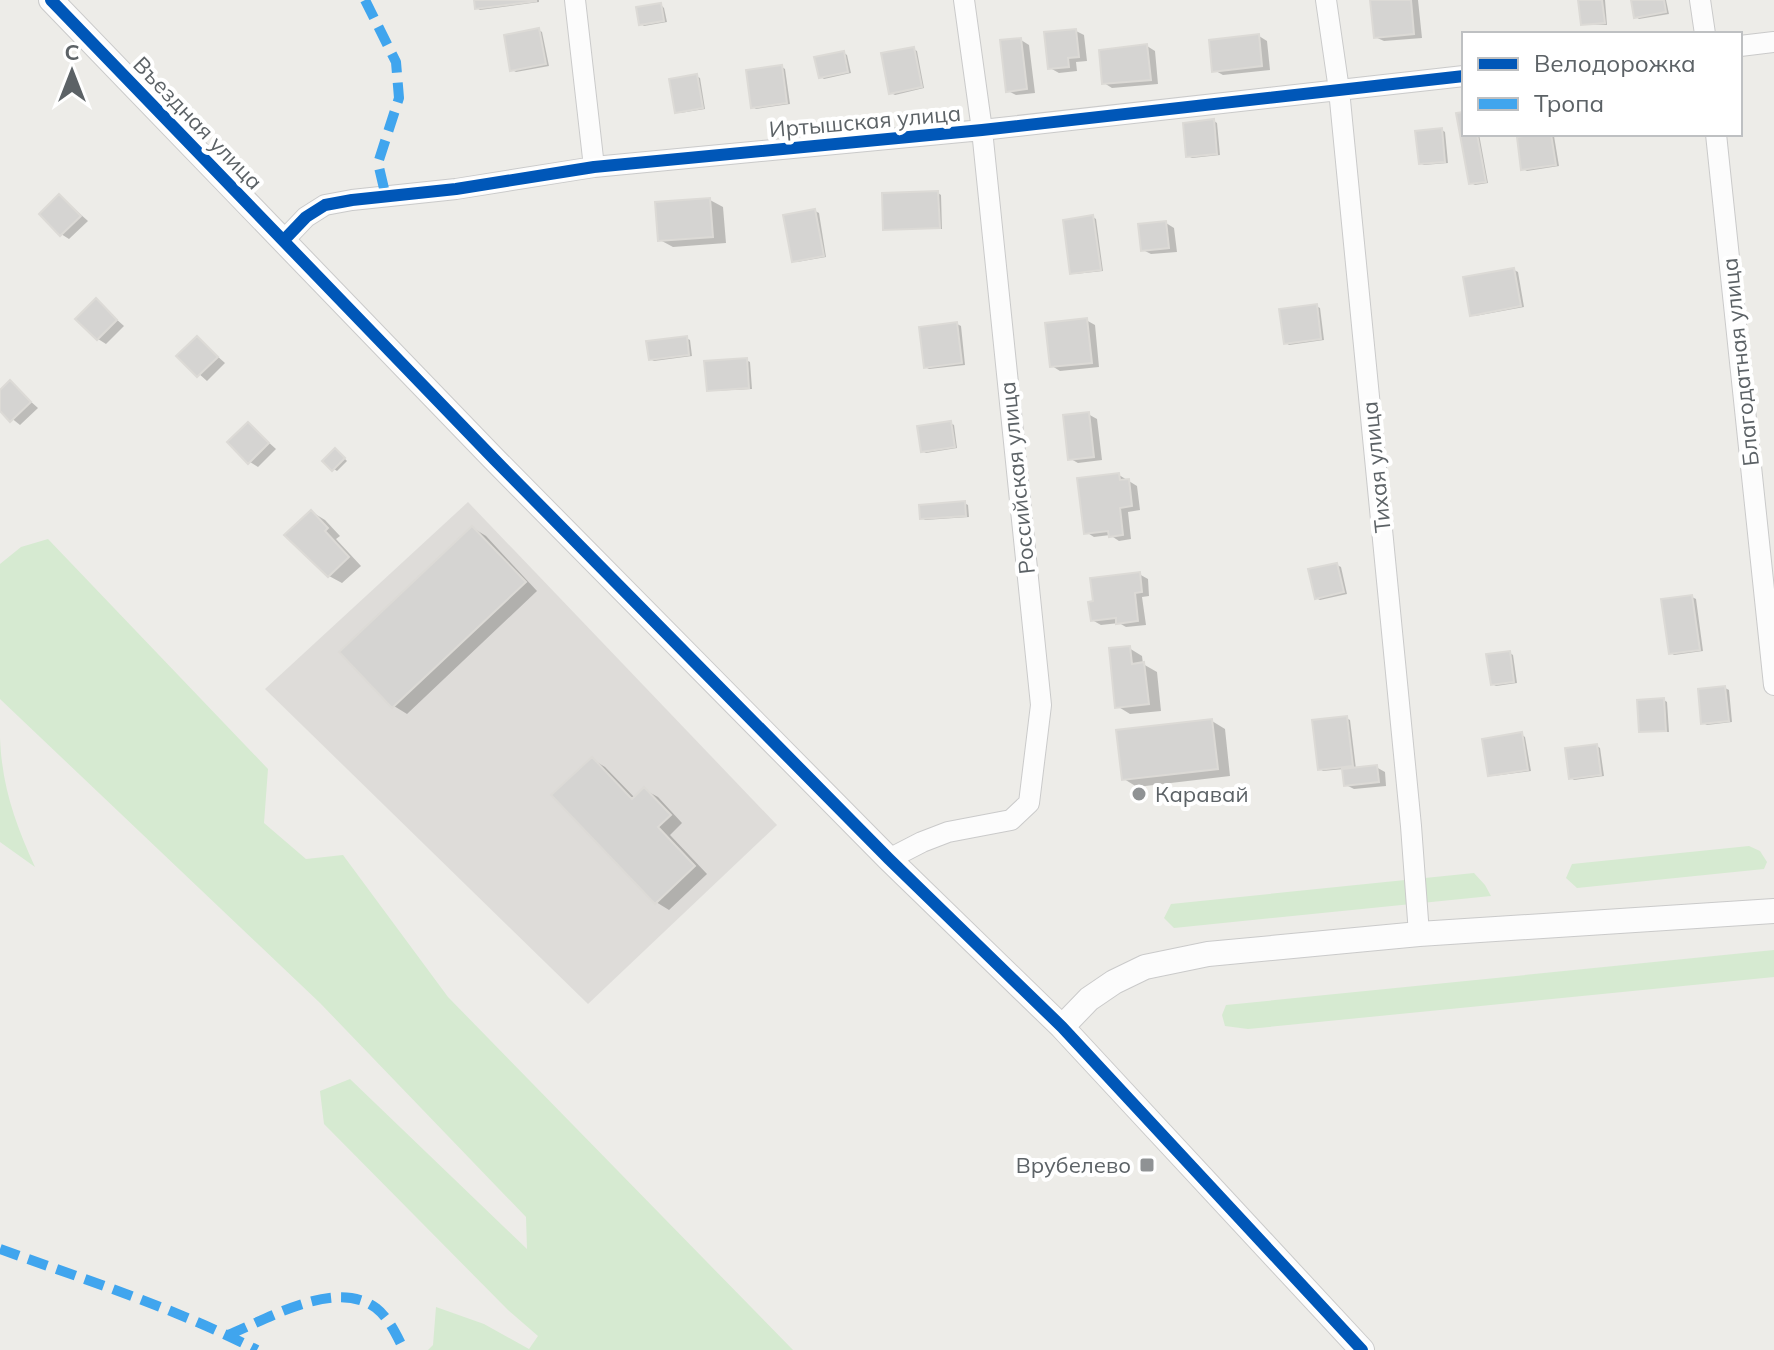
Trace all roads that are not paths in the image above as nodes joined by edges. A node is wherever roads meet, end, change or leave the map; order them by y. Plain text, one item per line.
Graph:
1 (51, 0) edge
2 (575, 0) edge
3 (964, 0) edge
4 (1326, 0) edge
5 (1700, 0) edge
6 (1705, 32) edge
7 (1774, 42) edge
8 (1742, 46) edge
9 (1462, 76) edge
10 (1339, 90) junction
11 (982, 130) junction
12 (1716, 136) edge
13 (594, 167) junction
14 (284, 240) junction
15 (1774, 685) edge
16 (889, 859) junction
17 (1774, 911) edge
18 (1419, 934) junction
19 (1062, 1027) junction
20 (1362, 1350) edge

1 - 14 street, Въездная улица
2 - 13 street
3 - 11 street, Российская улица
4 - 10 street, Тихая улица
5 - 6 street
7 - 8 street
9 - 10 street, Иртышская улица
10 - 11 street, Иртышская улица
10 - 18 street, Тихая улица
11 - 13 street, Иртышская улица
11 - 16 street, Российская улица
12 - 15 street, Благодатная улица
13 - 14 street, Иртышская улица
14 - 16 street, Въездная улица
16 - 19 street, Въездная улица
17 - 18 street
18 - 19 street
19 - 20 street, Въездная улица

